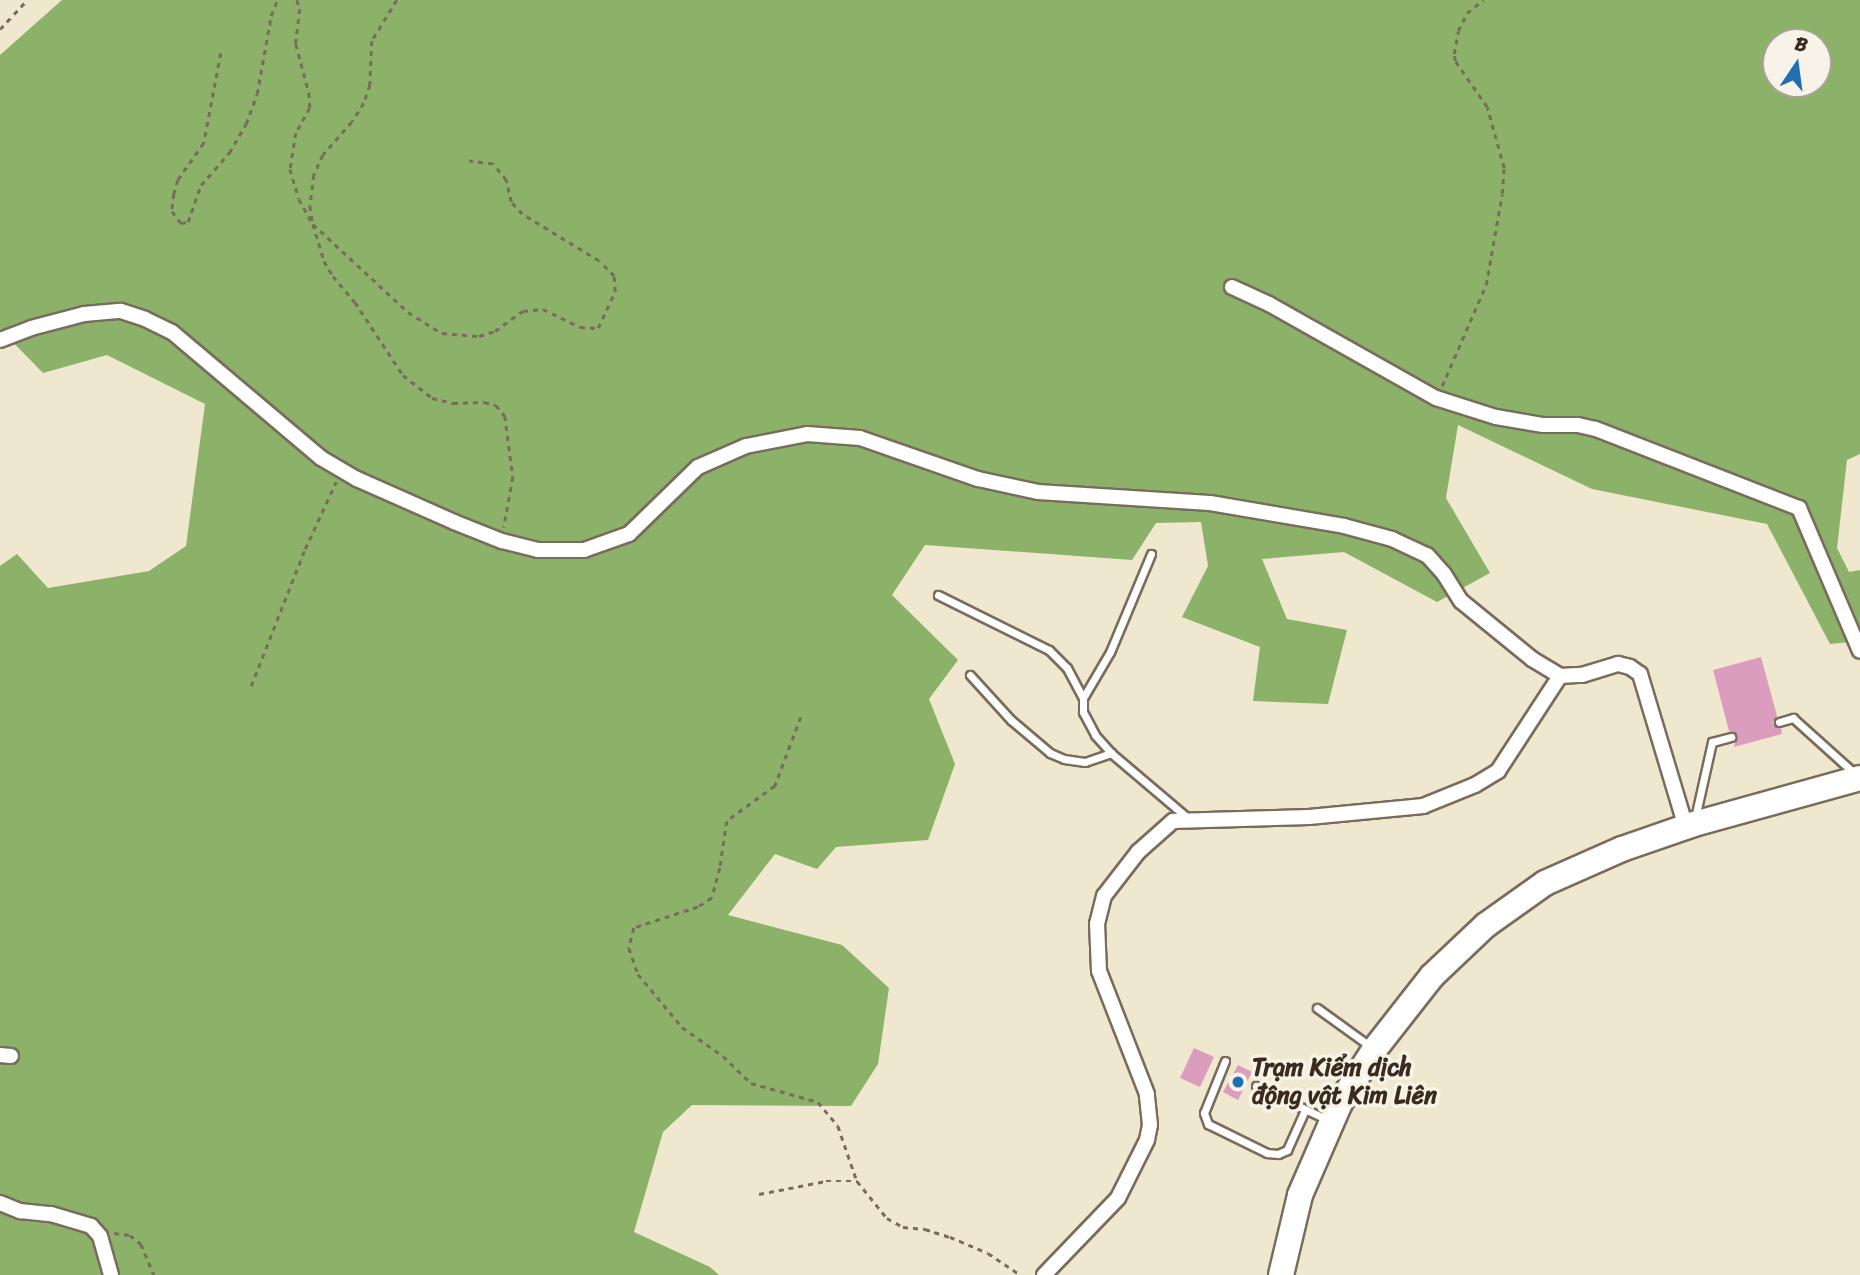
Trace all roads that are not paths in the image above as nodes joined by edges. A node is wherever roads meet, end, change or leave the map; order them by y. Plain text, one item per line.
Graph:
1 (1233, 287) dead end
2 (0, 340) edge
3 (1151, 554) dead end
4 (938, 595) dead end
5 (1860, 651) edge
6 (970, 675) dead end
7 (1560, 676) junction
8 (1083, 698) junction
9 (1779, 722) dead end
10 (1731, 737) dead end
11 (1111, 753) junction
12 (1860, 778) edge
13 (1191, 820) junction
14 (1690, 825) junction
15 (1317, 1008) dead end
16 (1374, 1050) junction
17 (1225, 1060) dead end
18 (1256, 1086) dead end
19 (1305, 1110) junction
20 (1331, 1122) junction
21 (0, 1202) edge
22 (111, 1275) edge
23 (1044, 1275) edge
24 (1281, 1275) edge

1 - 5 street
2 - 7 street
3 - 8 lane
4 - 8 lane
6 - 11 lane
7 - 13 street
7 - 14 street
8 - 11 lane
9 - 12 lane
10 - 14 lane
11 - 13 lane
12 - 14 highway
13 - 23 street
14 - 16 highway
15 - 16 lane
16 - 20 highway
17 - 19 lane
18 - 19 lane
19 - 20 lane
20 - 24 highway
21 - 22 street

